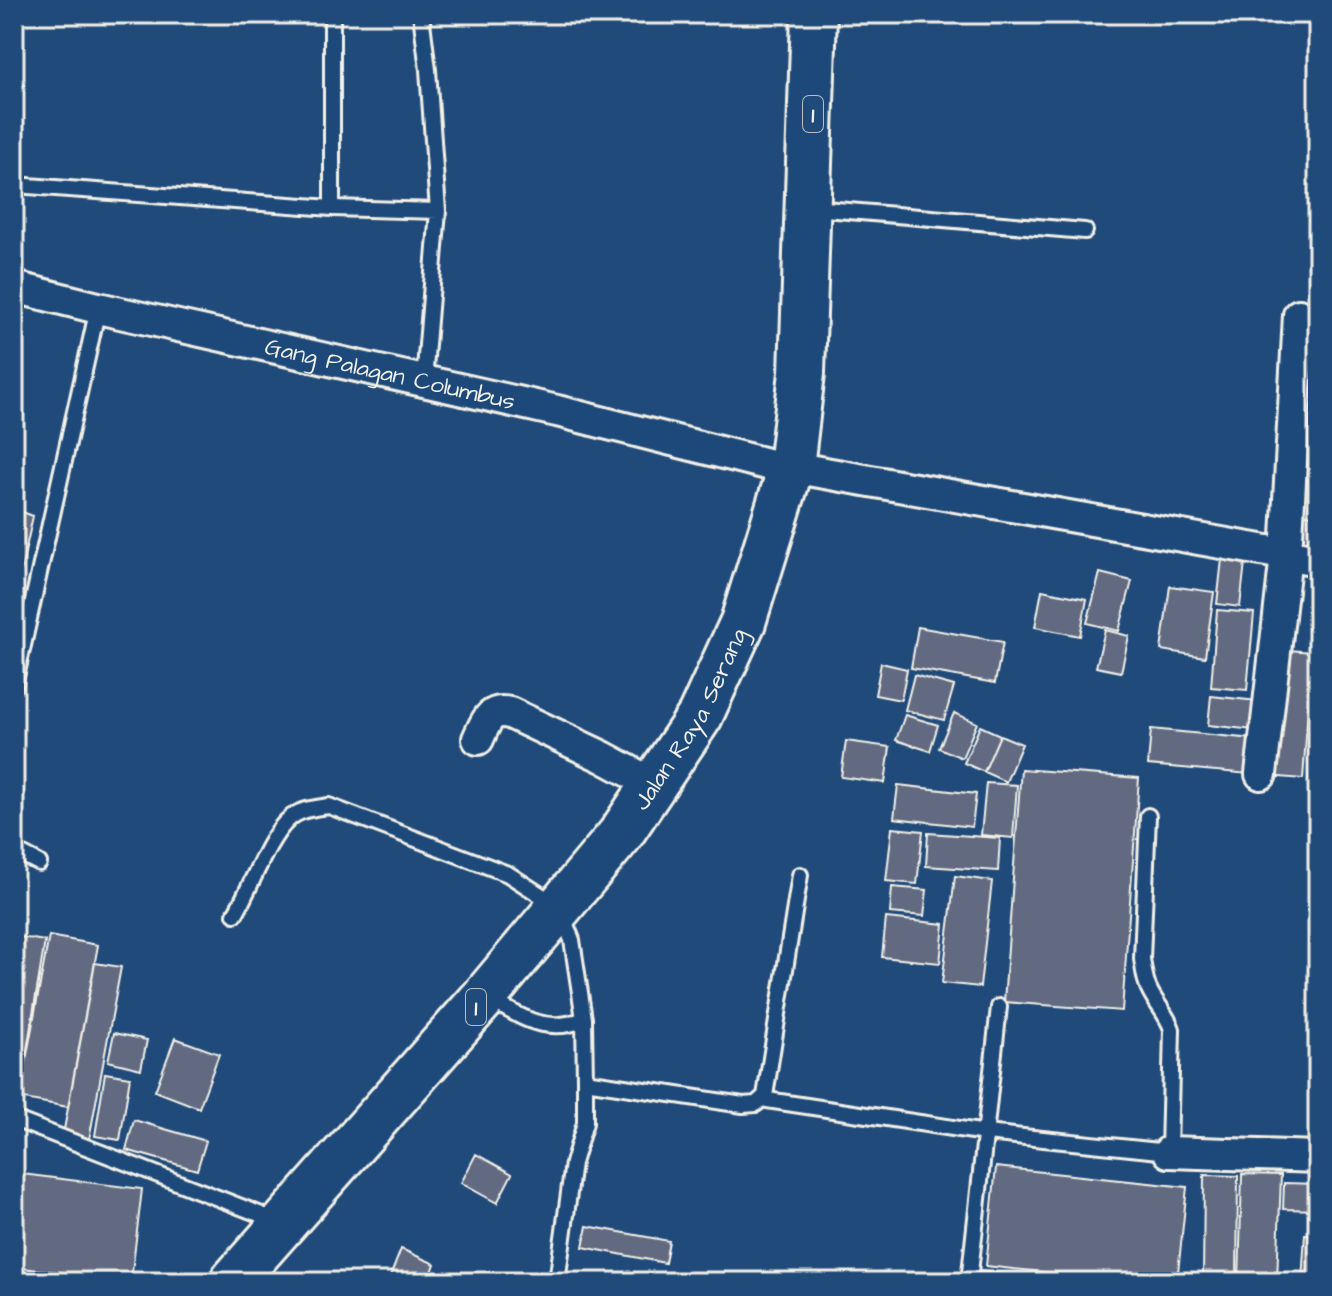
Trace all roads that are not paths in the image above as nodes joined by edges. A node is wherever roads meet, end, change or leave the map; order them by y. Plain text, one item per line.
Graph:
1 (332, 14) edge
2 (421, 14) edge
3 (814, 14) edge
4 (14, 185) edge
5 (332, 208) junction
6 (438, 211) junction
7 (809, 211) junction
8 (1085, 231) dead end
9 (14, 287) edge
10 (98, 308) junction
11 (1299, 315) dead end
12 (424, 381) junction
13 (779, 466) junction
14 (1286, 555) junction
15 (1318, 560) edge
16 (17, 659) edge
17 (14, 686) edge
18 (478, 739) dead end
19 (1261, 774) dead end
20 (655, 785) junction
21 (1148, 816) dead end
22 (14, 850) edge
23 (39, 863) dead end
24 (800, 875) dead end
25 (559, 907) junction
26 (235, 914) dead end
27 (485, 996) junction
28 (999, 1007) dead end
29 (584, 1019) junction
30 (585, 1081) junction
31 (765, 1096) junction
32 (14, 1119) edge
33 (986, 1133) junction
34 (1169, 1152) junction
35 (1318, 1157) edge
36 (282, 1223) junction
37 (232, 1282) edge
38 (557, 1282) edge
39 (969, 1282) edge

1 - 5 lane
2 - 6 lane
3 - 7 highway, 1
4 - 5 lane
5 - 6 lane
6 - 12 lane
7 - 8 lane
7 - 13 highway, Jalan Raya Serang
9 - 10 street, Gang Palagan Columbus
10 - 12 street, Gang Palagan Columbus
10 - 16 lane
11 - 14 street
12 - 13 street, Gang Palagan Columbus
13 - 14 street, Gang Palagan Columbus
13 - 20 highway, Jalan Raya Serang / 1
14 - 15 street, Gang Palagan Columbus
14 - 19 street
16 - 17 lane
18 - 20 street
20 - 25 highway, Jalan Raya Serang / 1
21 - 34 lane
22 - 23 lane
24 - 31 lane
25 - 26 lane
25 - 27 highway, Jalan Raya Serang / 1
25 - 29 lane
27 - 29 lane
27 - 36 highway, Jalan Raya Serang / 1
28 - 33 lane
29 - 30 lane
30 - 31 lane
30 - 38 lane
31 - 33 lane
32 - 36 lane
33 - 34 lane
33 - 39 lane
34 - 35 street
36 - 37 highway, Jalan Raya Serang / 1

